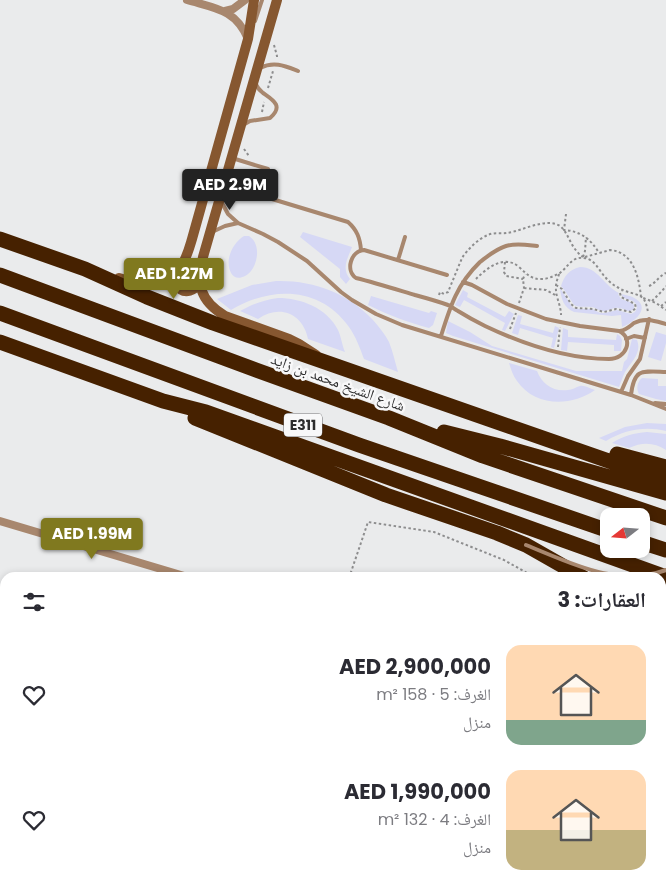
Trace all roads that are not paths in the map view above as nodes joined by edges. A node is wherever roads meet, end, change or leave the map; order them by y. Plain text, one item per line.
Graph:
1 (187, 0) edge
2 (245, 0) edge
3 (254, 0) edge
4 (262, 0) edge
5 (277, 0) edge
6 (225, 11) junction
7 (248, 39) junction
8 (298, 70) dead end
9 (255, 76) junction
10 (241, 126) junction
11 (232, 158) junction
12 (268, 170) dead end
13 (220, 198) junction
14 (272, 199) dead end
15 (238, 223) junction
16 (210, 233) junction
17 (405, 236) dead end
18 (0, 239) edge
19 (537, 246) dead end
20 (362, 250) junction
21 (398, 260) junction
22 (85, 269) junction
23 (179, 269) junction
24 (0, 275) edge
25 (448, 276) dead end
26 (463, 282) junction
27 (200, 283) junction
28 (450, 306) junction
29 (0, 313) edge
30 (649, 319) junction
31 (666, 324) edge
32 (619, 332) junction
33 (440, 336) junction
34 (645, 338) junction
35 (626, 339) junction
36 (0, 342) edge
37 (325, 361) junction
38 (638, 363) junction
39 (643, 372) junction
40 (666, 372) edge
41 (622, 392) junction
42 (631, 395) junction
43 (163, 401) junction
44 (650, 402) junction
45 (666, 404) edge
46 (666, 409) edge
47 (389, 418) junction
48 (575, 448) junction
49 (666, 467) edge
50 (666, 481) edge
51 (666, 493) edge
52 (666, 518) edge
53 (0, 521) edge
54 (600, 528) edge
55 (526, 545) junction
56 (650, 545) edge
57 (666, 550) edge
58 (171, 572) edge
59 (573, 572) edge
60 (597, 572) edge
61 (652, 572) edge

1 - 6 street
2 - 6 street
3 - 7 street
4 - 7 lane
5 - 9 street
6 - 7 street
7 - 23 street
8 - 9 lane
9 - 10 street
9 - 10 lane
10 - 11 street
11 - 12 lane
11 - 13 street
13 - 15 lane
13 - 16 street
14 - 20 lane
15 - 16 lane
15 - 33 lane
16 - 27 street
17 - 21 lane
18 - 22 highway
19 - 26 lane
20 - 21 lane
20 - 28 lane
21 - 25 lane
22 - 23 street
22 - 37 highway
23 - 27 street
24 - 47 highway, شارع الشيخ محمد بن زايد / E311
26 - 28 lane
26 - 32 lane
27 - 37 street
28 - 33 lane
28 - 35 lane
29 - 54 highway, E311
30 - 31 lane
30 - 32 lane
30 - 34 lane
32 - 35 lane
33 - 41 lane
34 - 35 lane
34 - 38 lane
36 - 43 highway
37 - 48 highway
38 - 39 lane
38 - 41 lane
39 - 40 lane
39 - 42 lane
41 - 42 lane
42 - 44 lane
43 - 55 highway
43 - 61 highway
44 - 45 lane
44 - 46 lane
47 - 51 highway
47 - 52 highway, شارع الشيخ محمد بن زايد / E311
48 - 49 highway
48 - 50 highway
53 - 58 street
55 - 59 highway
55 - 60 lane, bridge
56 - 57 highway

